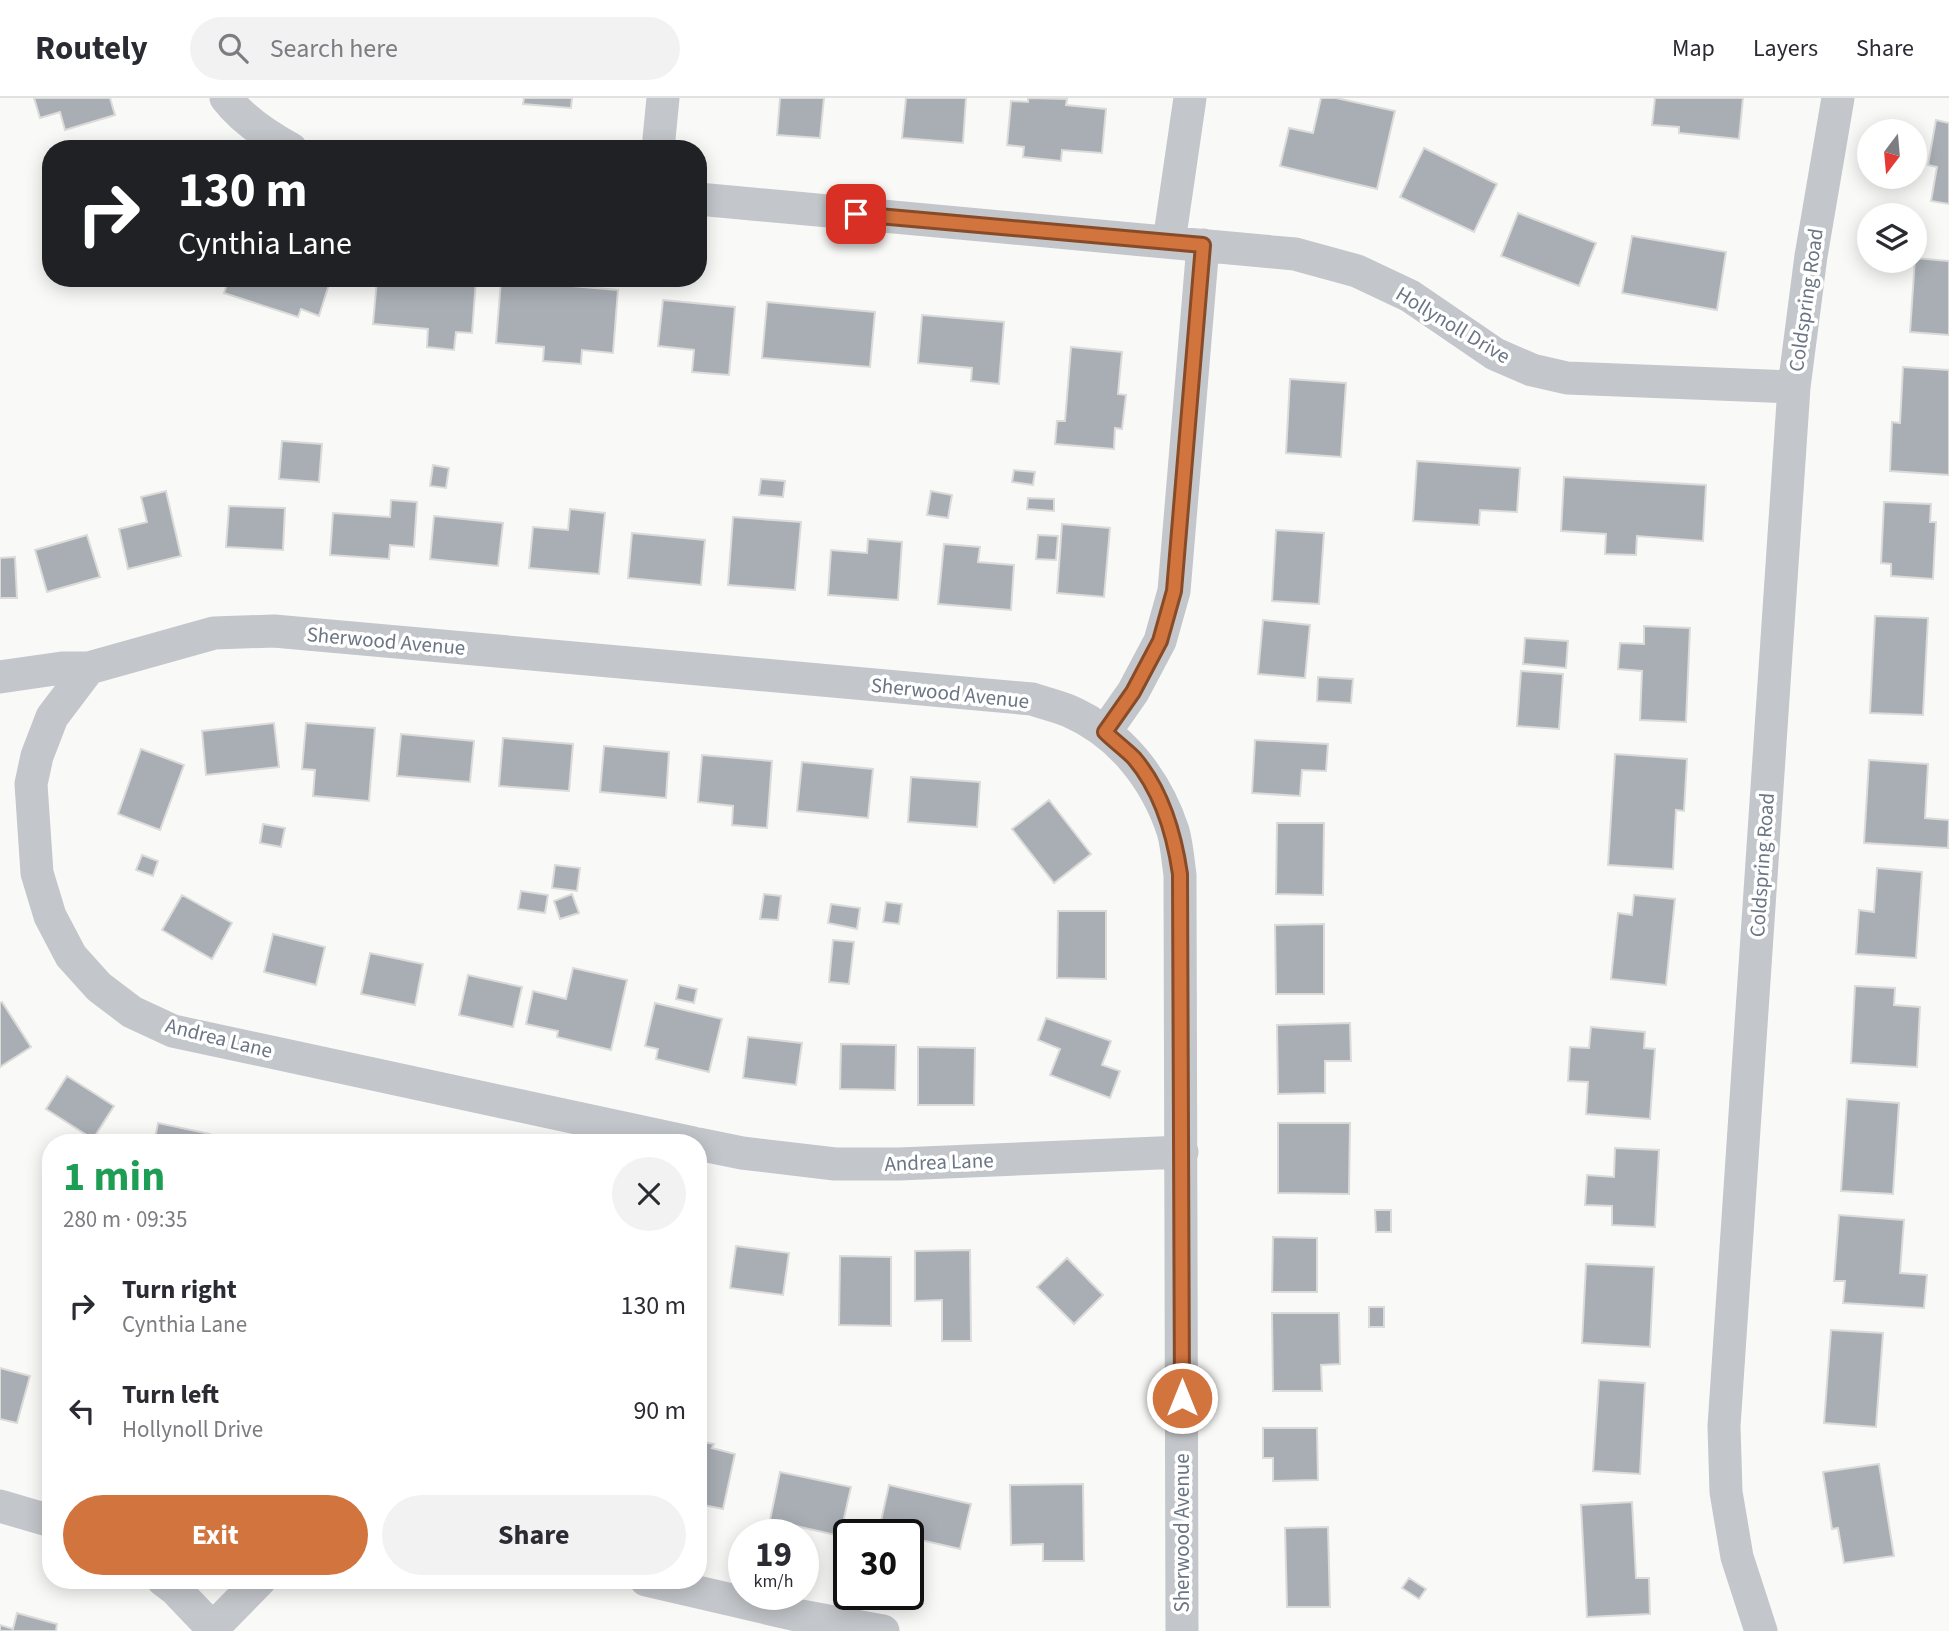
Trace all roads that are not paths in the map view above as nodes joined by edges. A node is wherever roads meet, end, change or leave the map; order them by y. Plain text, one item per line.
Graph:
1 (226, 98) edge
2 (663, 98) edge
3 (1190, 98) edge
4 (1838, 98) edge
5 (274, 140) edge
6 (659, 140) edge
7 (707, 201) edge
8 (1169, 242) junction
9 (1203, 245) junction
10 (1794, 387) junction
11 (89, 668) junction
12 (0, 677) edge
13 (1105, 732) junction
14 (651, 1134) edge
15 (707, 1146) edge
16 (1182, 1152) junction
17 (0, 1506) edge
18 (42, 1518) edge
19 (172, 1589) edge
20 (252, 1589) edge
21 (678, 1589) edge
22 (799, 1623) edge
23 (214, 1630) edge
24 (883, 1631) edge
25 (1182, 1631) edge
26 (1761, 1631) edge

1 - 5 street
2 - 6 street
3 - 8 street
4 - 10 street, Coldspring Road
7 - 8 street, Hollynoll Drive
8 - 9 street, Hollynoll Drive
9 - 10 street, Hollynoll Drive
9 - 13 street
10 - 26 street, Coldspring Road
11 - 12 street, Sherwood Avenue
11 - 13 street, Sherwood Avenue
11 - 14 street, Andrea Lane
13 - 16 street, Sherwood Avenue
15 - 16 street, Andrea Lane
16 - 25 street, Sherwood Avenue
17 - 18 street
19 - 23 street
20 - 23 street
21 - 22 street
22 - 24 street

